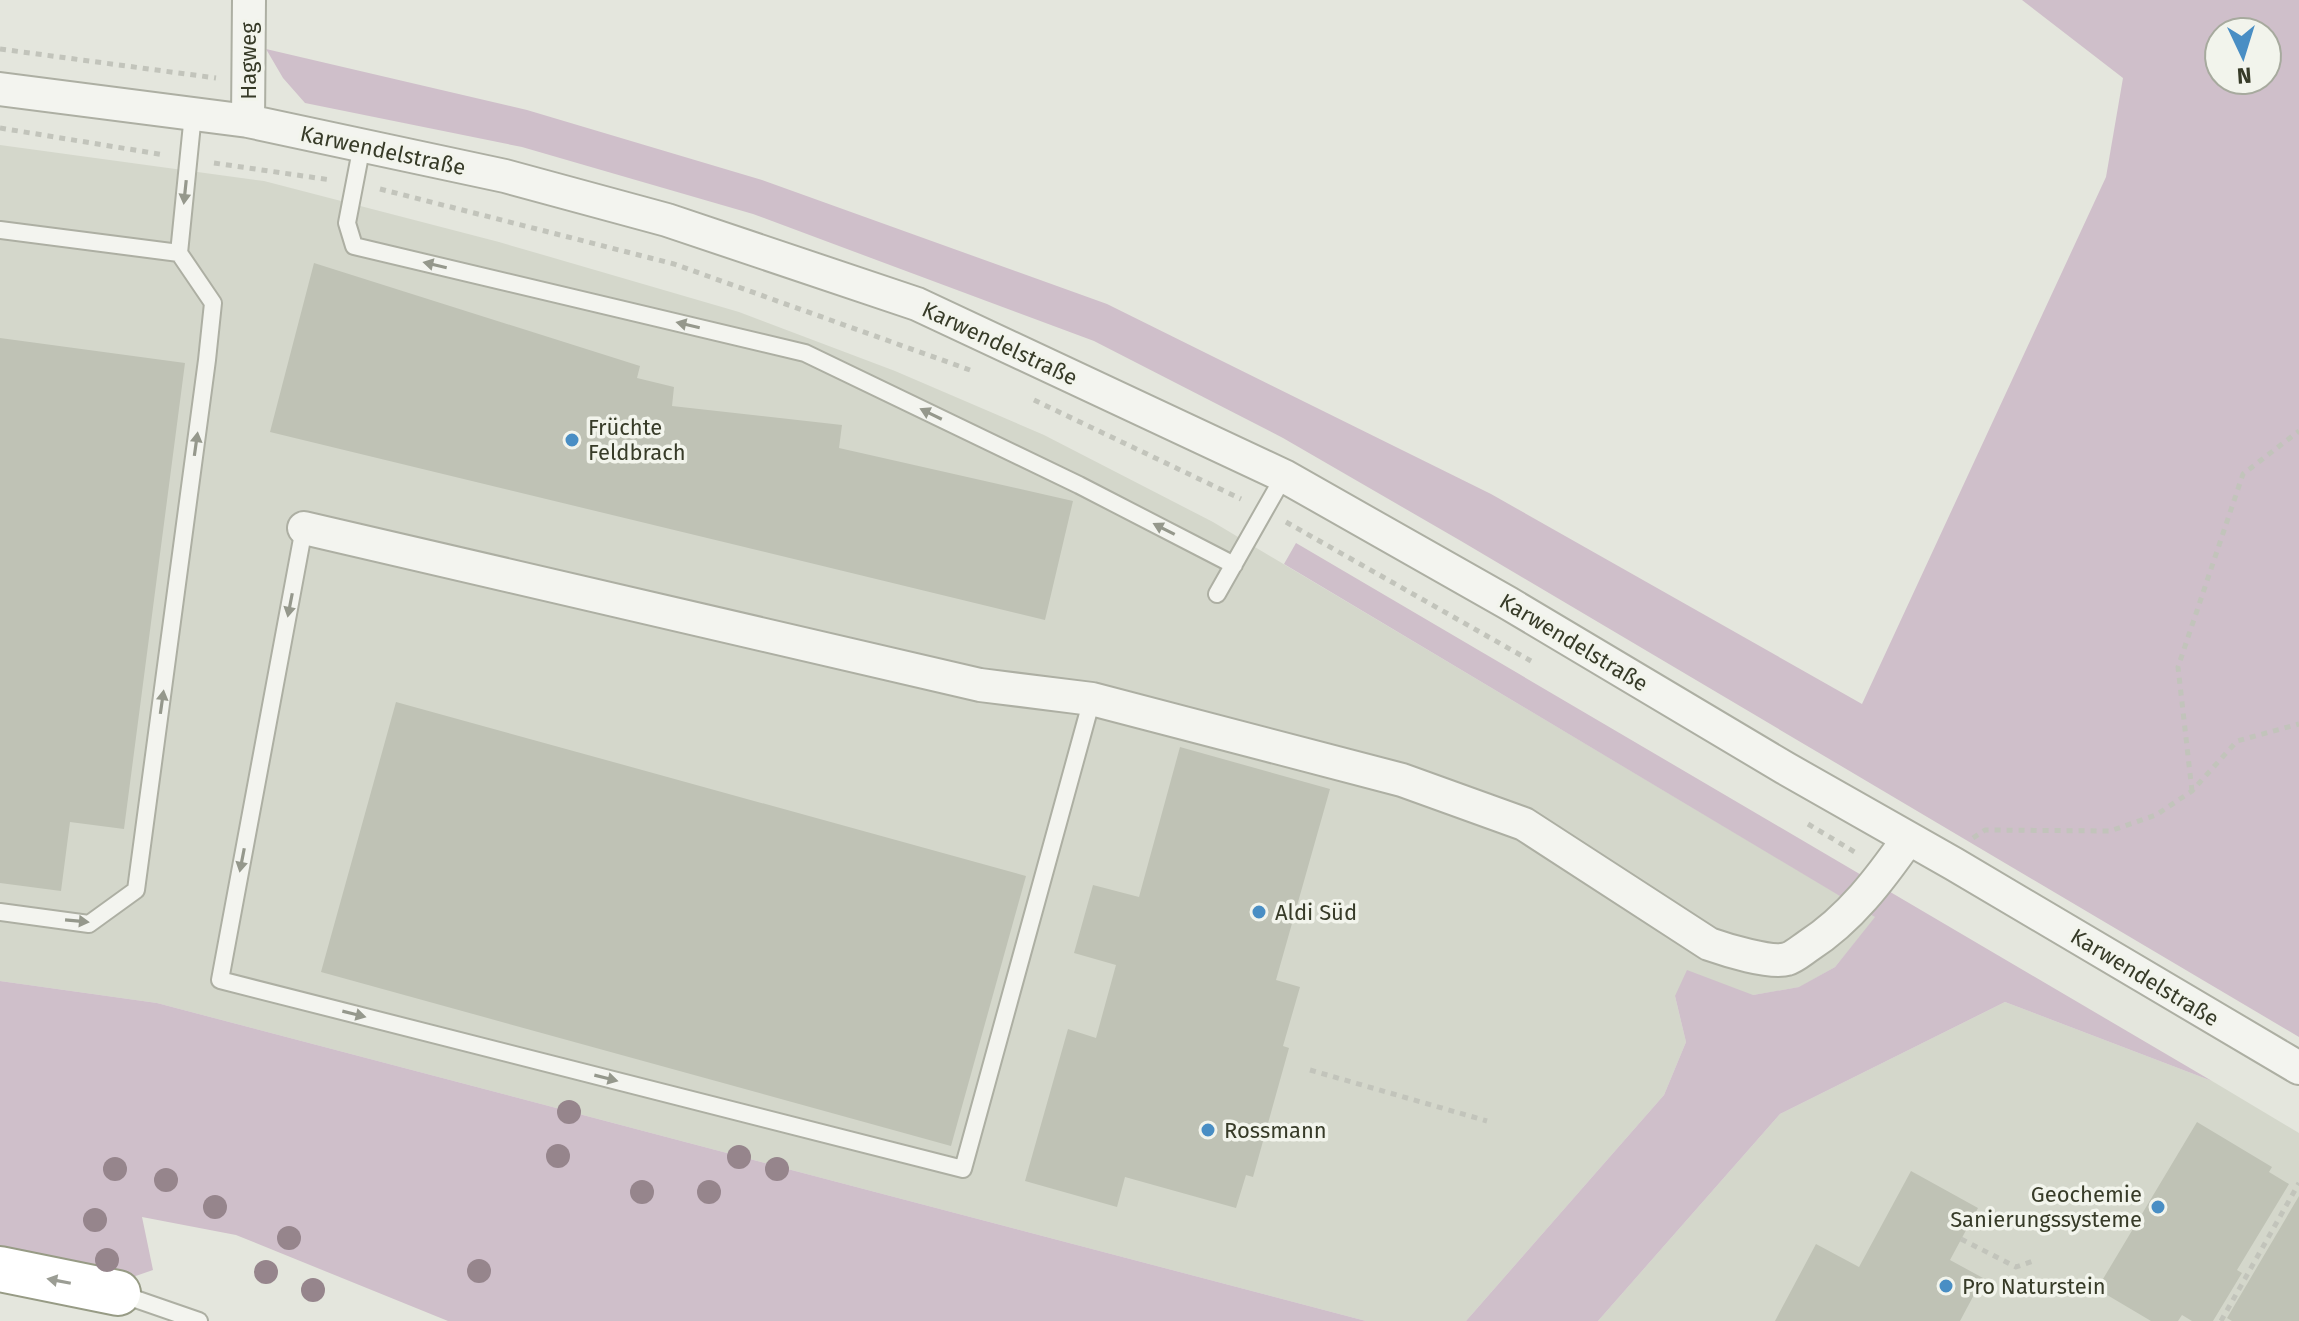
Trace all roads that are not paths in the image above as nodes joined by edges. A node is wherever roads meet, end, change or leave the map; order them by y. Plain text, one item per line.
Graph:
1 (249, 0) edge
2 (0, 89) edge
3 (193, 114) junction
4 (248, 121) junction
5 (362, 145) junction
6 (0, 230) edge
7 (179, 253) junction
8 (1284, 476) junction
9 (304, 528) joint
10 (1234, 565) junction
11 (1217, 594) dead end
12 (1092, 699) junction
13 (1908, 839) junction
14 (0, 912) edge
15 (2299, 1068) edge
16 (0, 1269) edge
17 (118, 1293) joint
18 (199, 1321) edge

1 - 4 street, Hagweg
2 - 3 street, Karwendelstraße
3 - 4 street, Karwendelstraße
3 -> 7 lane
4 - 5 street, Karwendelstraße
5 - 8 street, Karwendelstraße
10 -> 5 lane
6 - 7 lane
14 -> 7 lane
8 - 10 lane
8 - 13 street, Karwendelstraße
9 - 12 street
9 -> 12 lane
10 - 11 lane
12 - 13 street
13 - 15 street, Karwendelstraße
17 -> 16 highway
17 - 18 lane

